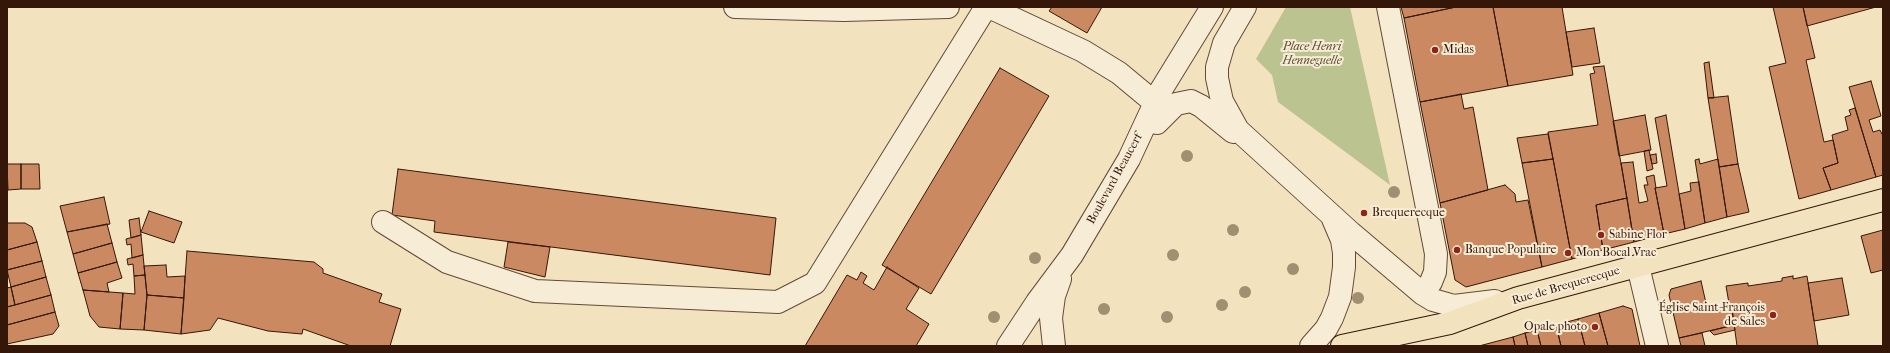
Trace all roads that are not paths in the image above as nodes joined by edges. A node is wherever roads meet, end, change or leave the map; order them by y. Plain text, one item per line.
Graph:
1 (735, 7) edge
2 (948, 7) edge
3 (987, 7) edge
4 (1212, 7) edge
5 (1245, 7) edge
6 (1388, 7) edge
7 (1160, 108) junction
8 (1259, 150) junction
9 (1883, 200) edge
10 (1332, 216) junction
11 (383, 222) dead end
12 (1072, 255) junction
13 (1638, 266) junction
14 (1423, 294) junction
15 (1518, 298) junction
16 (1012, 342) edge
17 (1054, 346) edge
18 (1310, 346) edge
19 (1342, 346) edge
20 (1657, 346) edge

1 - 2 street
3 - 7 street
3 - 11 street
4 - 7 street
5 - 8 street
6 - 14 street
7 - 8 street
7 - 12 street, Boulevard Beaucerf
8 - 10 street
9 - 13 main road, Rue de Brequerecque
10 - 14 street
10 - 18 street
12 - 16 street, Boulevard Beaucerf
12 - 17 street
13 - 15 main road, Rue de Brequerecque
13 - 20 street
14 - 15 street
15 - 19 main road, Rue de Brequerecque

